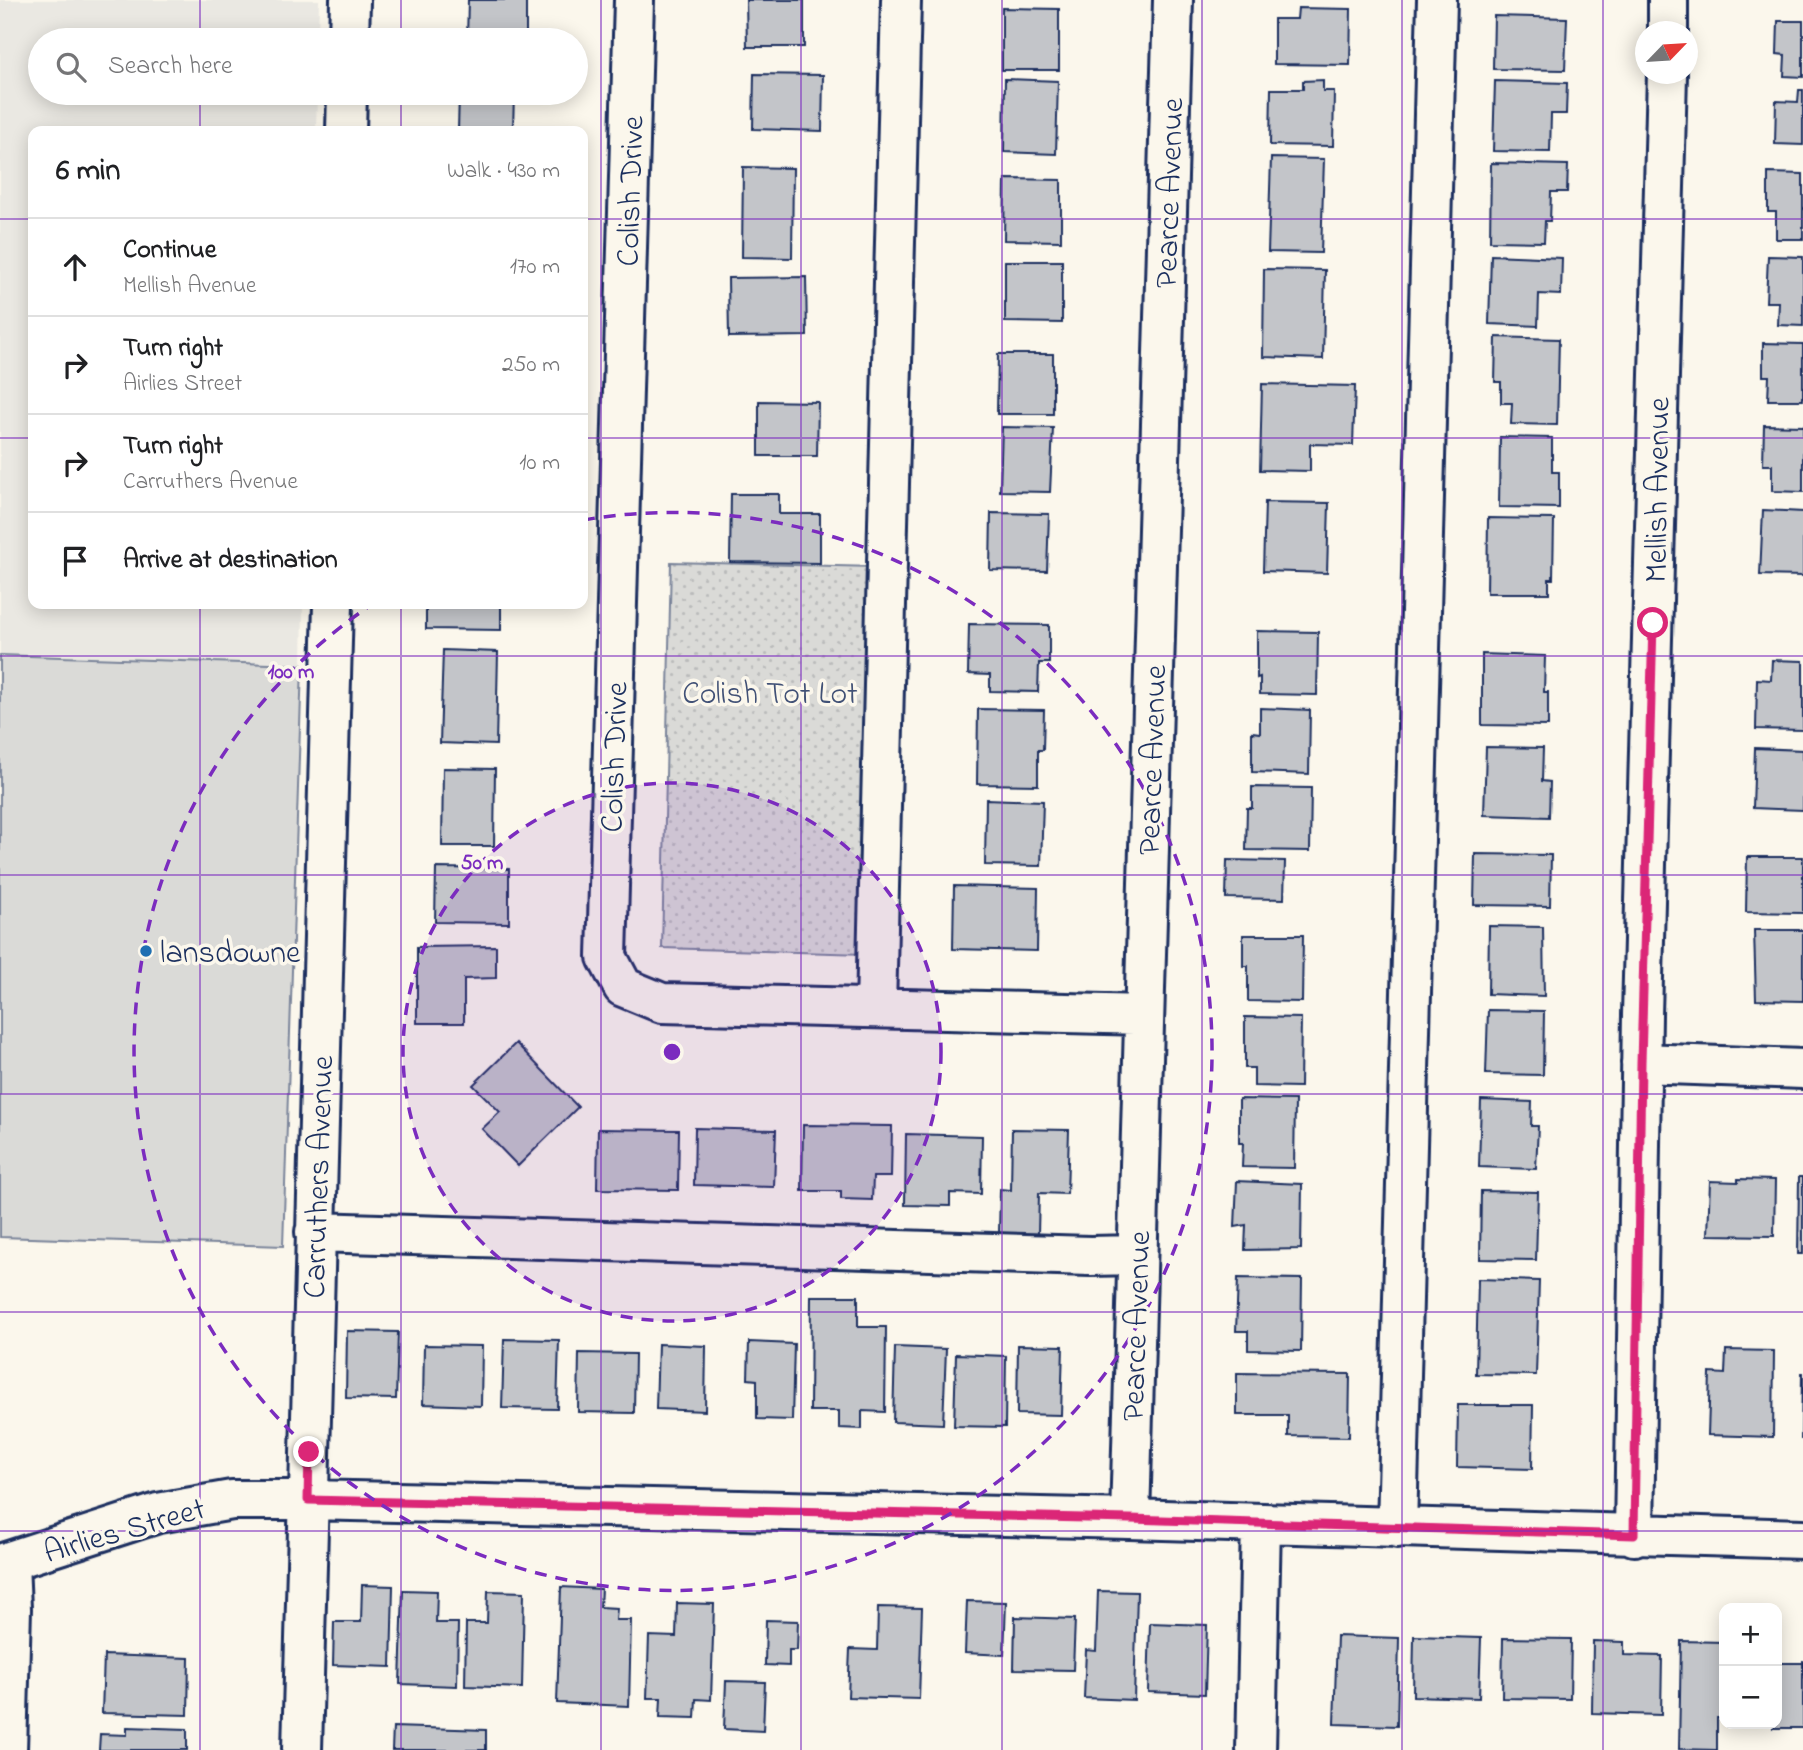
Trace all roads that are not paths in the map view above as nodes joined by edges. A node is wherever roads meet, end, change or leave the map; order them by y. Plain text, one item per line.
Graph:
1 (350, 0) edge
2 (634, 0) edge
3 (901, 0) edge
4 (1173, 0) edge
5 (1437, 0) edge
6 (1668, 0) edge
7 (1668, 21) edge
8 (349, 28) edge
9 (1667, 84) edge
10 (347, 105) edge
11 (346, 126) edge
12 (333, 609) edge
13 (876, 1008) junction
14 (1144, 1015) junction
15 (1641, 1063) junction
16 (1803, 1069) edge
17 (315, 1232) junction
18 (1137, 1255) junction
19 (308, 1500) junction
20 (1130, 1519) junction
21 (1261, 1524) junction
22 (1397, 1528) junction
23 (1634, 1535) junction
24 (1803, 1539) edge
25 (4, 1563) edge
26 (6, 1750) edge
27 (302, 1750) edge
28 (1256, 1750) edge

1 - 8 street
2 - 13 street, Colish Drive
3 - 13 street
4 - 14 street, Pearce Avenue
5 - 22 street
6 - 7 street
9 - 15 street, Mellish Avenue
10 - 11 street
12 - 17 street, Carruthers Avenue
13 - 14 street, Colish Drive
14 - 18 street, Pearce Avenue
15 - 16 street
15 - 23 street, Mellish Avenue
17 - 18 street
17 - 19 street, Carruthers Avenue
18 - 20 street, Pearce Avenue
19 - 20 street, Airlies Street
19 - 25 street, Airlies Street
19 - 27 street, Carruthers Avenue
20 - 21 street, Airlies Street
21 - 22 street, Airlies Street
21 - 28 street
22 - 23 street, Airlies Street
23 - 24 street, Airlies Street
25 - 26 street

